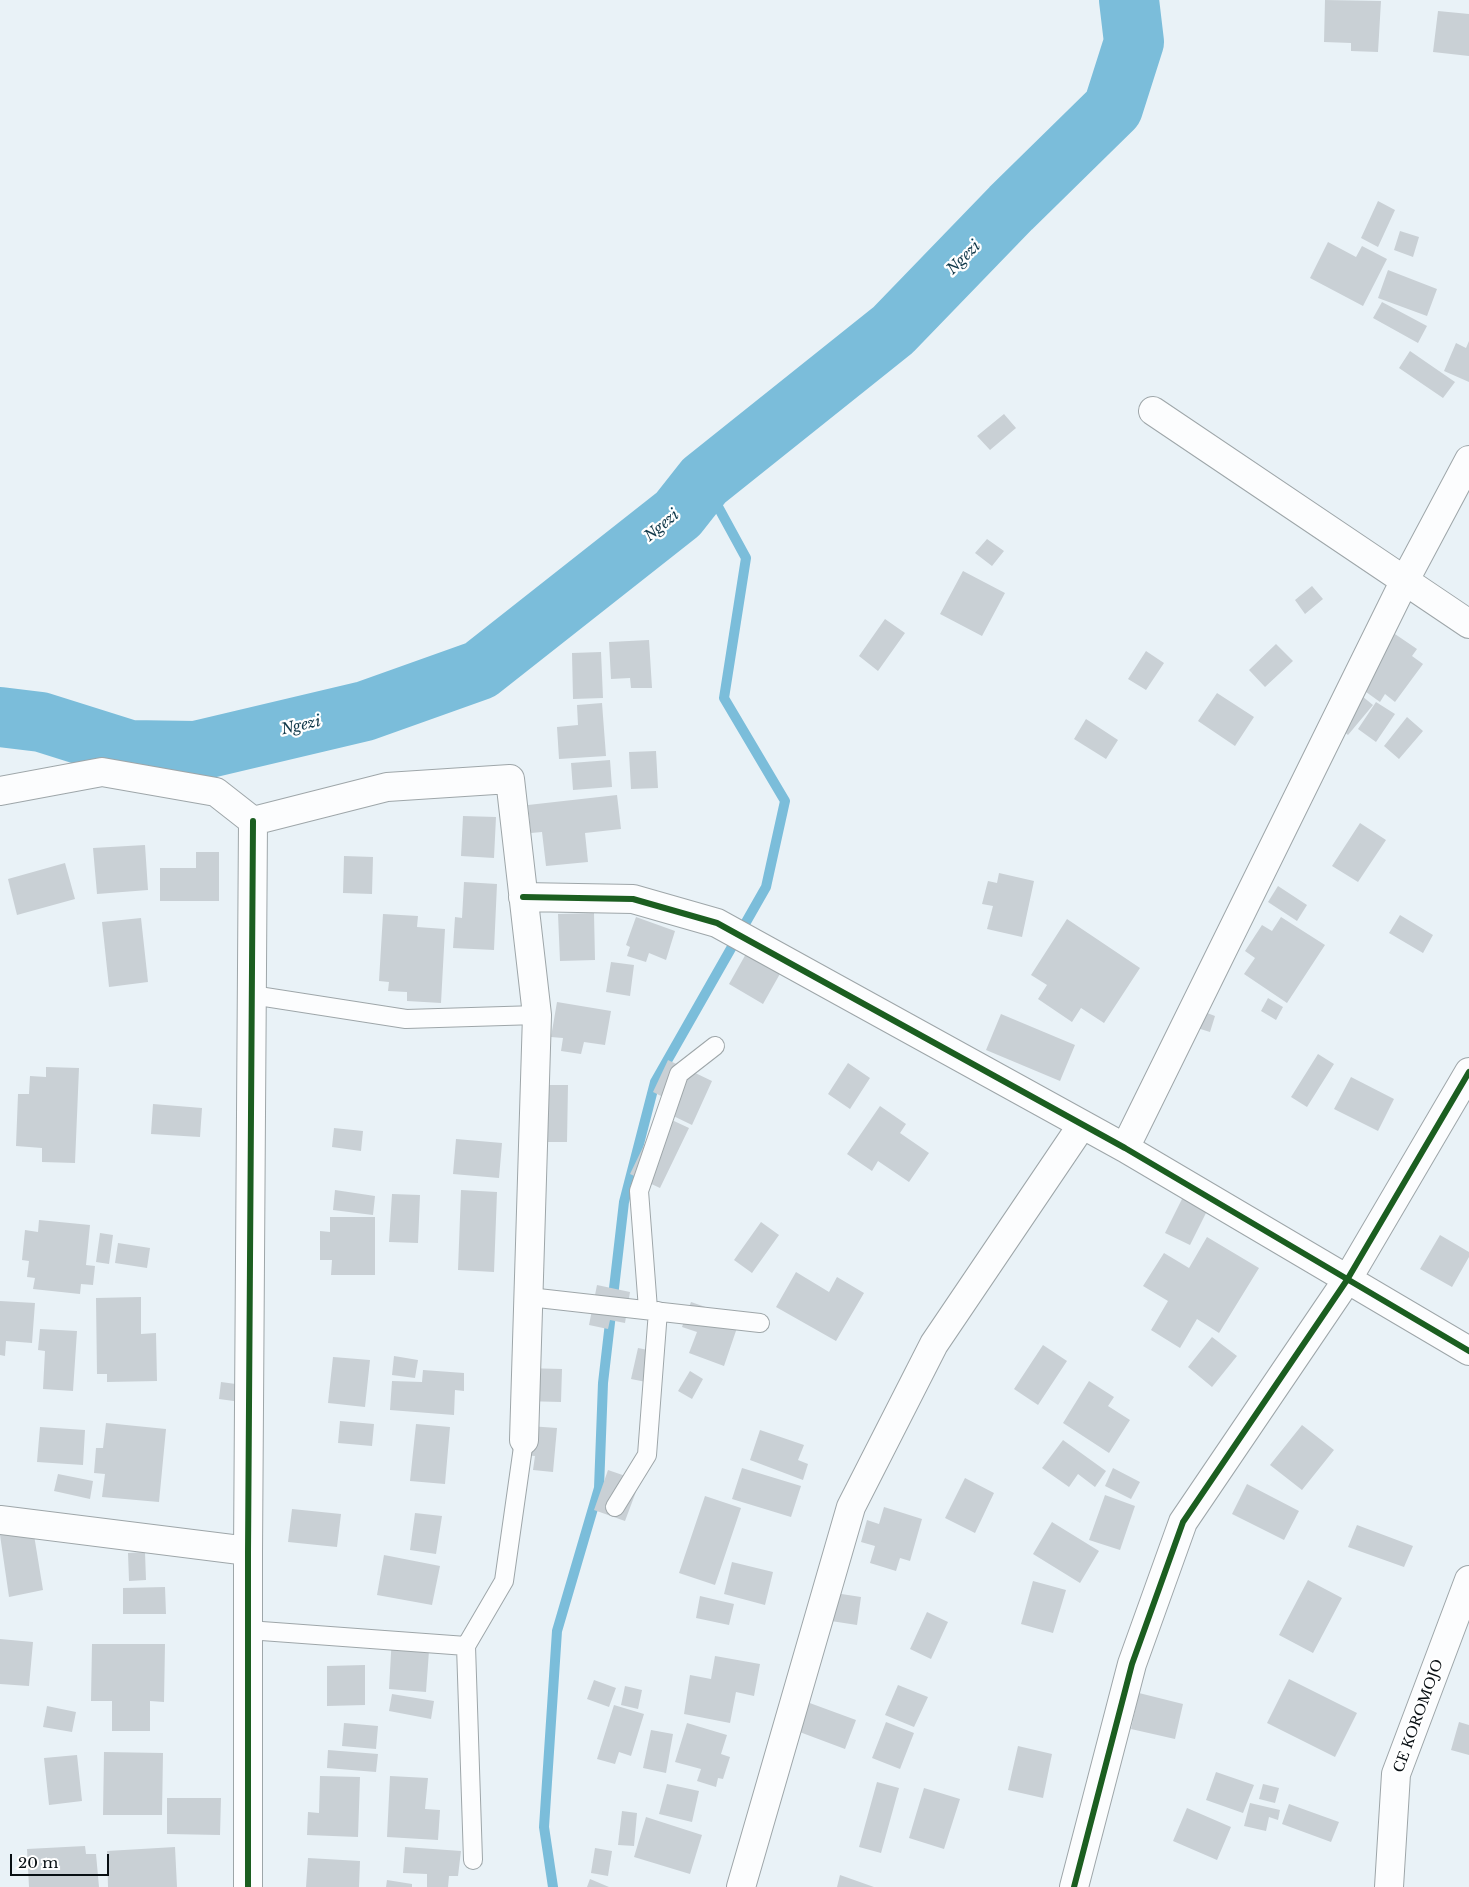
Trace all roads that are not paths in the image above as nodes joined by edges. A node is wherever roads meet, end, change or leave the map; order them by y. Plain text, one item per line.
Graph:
1 (1153, 411) dead end
2 (1469, 460) edge
3 (1404, 582) junction
4 (1469, 624) edge
5 (0, 791) edge
6 (252, 821) junction
7 (523, 896) junction
8 (252, 995) junction
9 (536, 1014) junction
10 (715, 1046) dead end
11 (1469, 1072) edge
12 (1082, 1125) junction
13 (1124, 1148) junction
14 (1347, 1280) junction
15 (529, 1297) junction
16 (653, 1310) junction
17 (760, 1323) dead end
18 (1469, 1351) edge
19 (524, 1440) joint
20 (615, 1507) dead end
21 (0, 1520) edge
22 (248, 1551) junction
23 (1469, 1580) edge
24 (248, 1630) junction
25 (466, 1646) junction
26 (473, 1860) dead end
27 (248, 1887) edge
28 (741, 1887) edge
29 (1074, 1887) edge
30 (1390, 1887) edge

1 - 3 street
2 - 3 street
3 - 4 street
3 - 13 street
5 - 6 street
6 - 7 street
6 - 8 street
7 - 9 street
7 - 12 street
8 - 9 lane
8 - 22 street
9 - 15 street
10 - 16 lane
11 - 14 street
12 - 13 street
12 - 28 street
13 - 14 street
14 - 18 street
14 - 29 street
15 - 16 lane
15 - 19 street
16 - 17 lane
16 - 20 lane
19 - 25 lane
21 - 22 street
22 - 24 street
23 - 30 street, CE KOROMOJO
24 - 25 lane
24 - 27 street
25 - 26 lane

